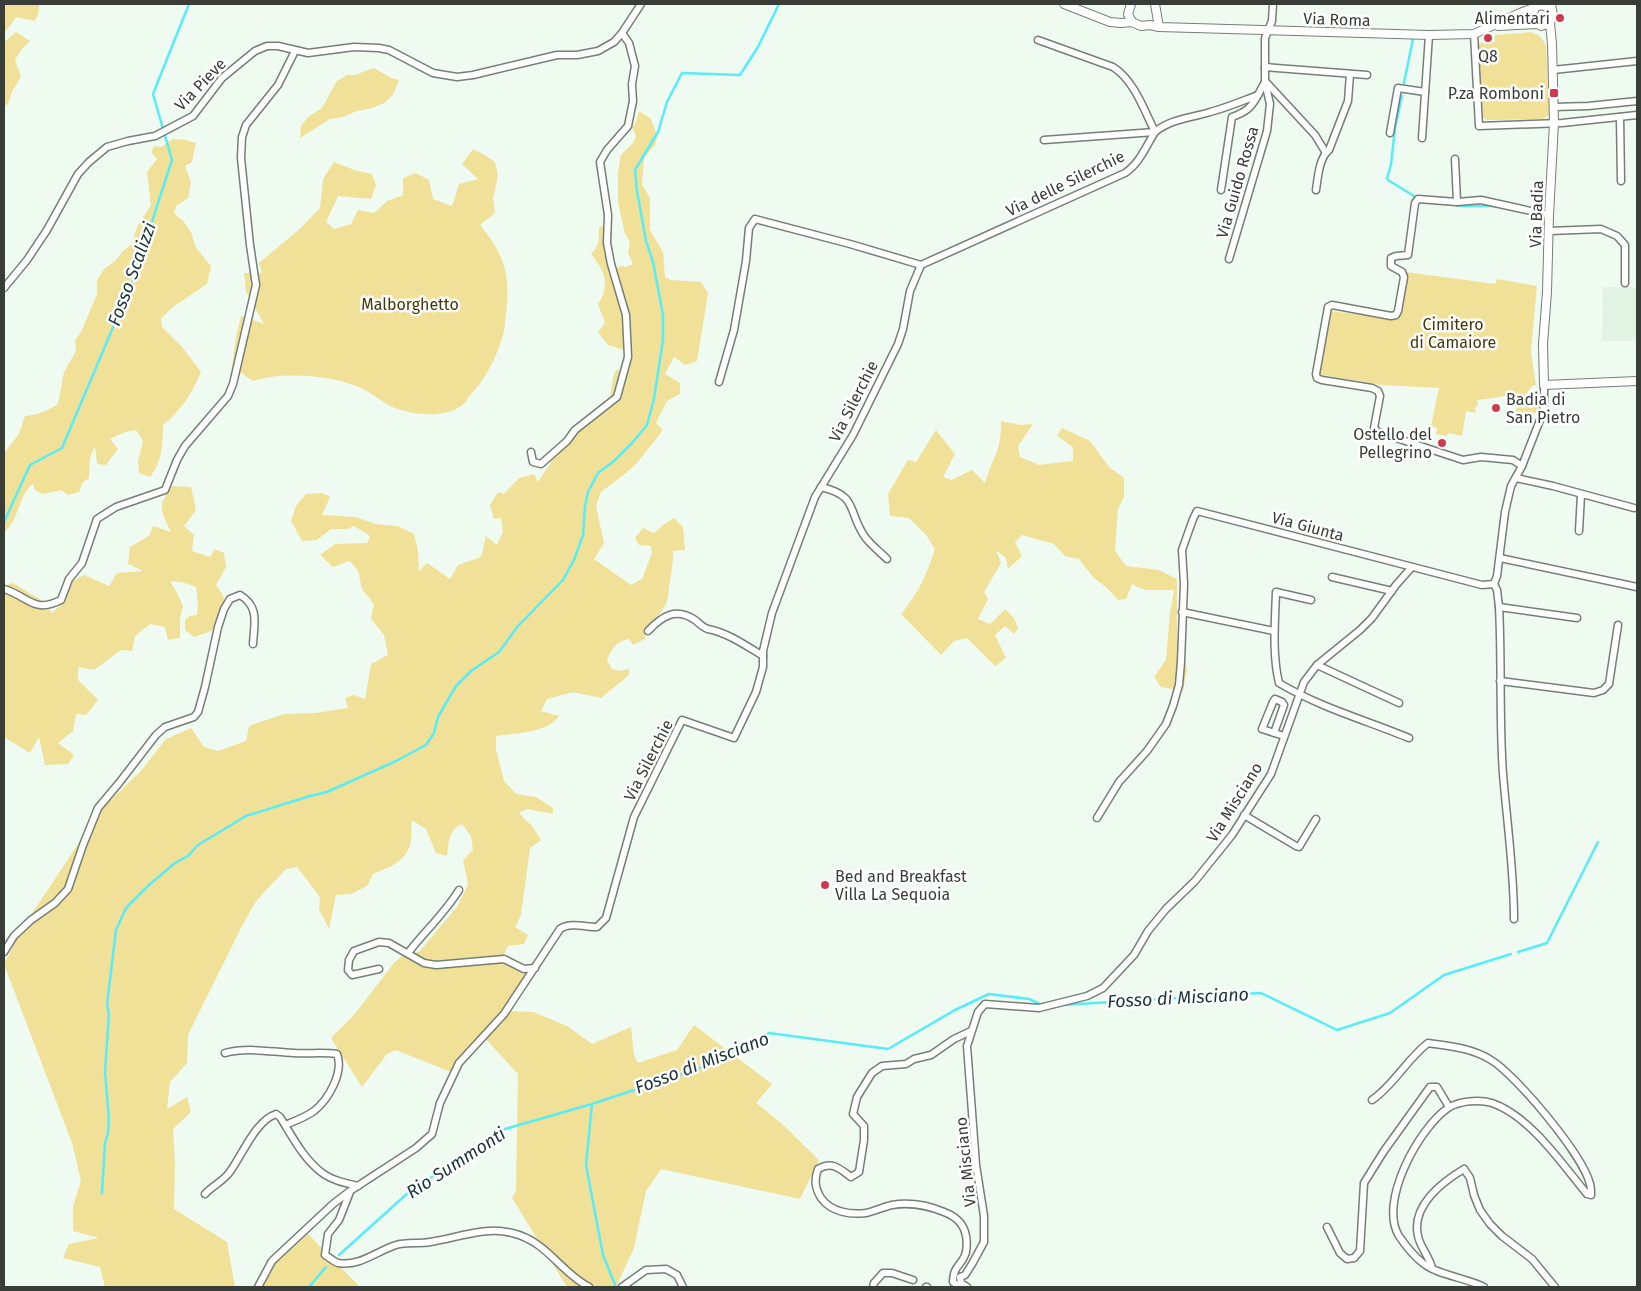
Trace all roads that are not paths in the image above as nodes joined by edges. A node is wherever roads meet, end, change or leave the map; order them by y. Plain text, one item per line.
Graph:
1 (641, 4) edge
2 (1064, 4) edge
3 (1131, 4) edge
4 (1155, 4) edge
5 (1273, 4) edge
6 (1539, 5) edge
7 (1550, 6) edge
8 (1130, 18) junction
9 (1156, 18) junction
10 (1550, 23) junction
11 (1150, 25) junction
12 (1539, 25) junction
13 (1493, 26) junction
14 (1159, 27) junction
15 (1268, 30) junction
16 (622, 32) junction
17 (1474, 34) junction
18 (1429, 35) junction
19 (1038, 40) dead end
20 (1552, 44) junction
21 (295, 51) junction
22 (1637, 61) edge
23 (1265, 67) junction
24 (1553, 70) junction
25 (1350, 74) junction
26 (1367, 75) dead end
27 (1265, 82) junction
28 (1425, 92) junction
29 (1258, 95) junction
30 (1637, 101) edge
31 (1554, 107) junction
32 (1637, 115) edge
33 (1620, 117) junction
34 (1554, 123) junction
35 (1155, 132) junction
36 (1390, 133) dead end
37 (1422, 138) dead end
38 (1044, 140) dead end
39 (1326, 153) junction
40 (1455, 159) dead end
41 (1621, 181) dead end
42 (1221, 190) dead end
43 (1316, 190) dead end
44 (1457, 202) junction
45 (1549, 215) junction
46 (1549, 231) junction
47 (1229, 259) dead end
48 (921, 265) junction
49 (1625, 283) dead end
50 (4, 288) edge
51 (1637, 381) edge
52 (719, 382) dead end
53 (1544, 385) junction
54 (531, 452) dead end
55 (1522, 466) junction
56 (1516, 478) junction
57 (821, 487) junction
58 (1581, 495) junction
59 (1634, 508) dead end
60 (1579, 531) dead end
61 (1500, 558) junction
62 (887, 559) dead end
63 (1411, 568) junction
64 (1332, 577) dead end
65 (1494, 584) junction
66 (1637, 587) edge
67 (4, 589) edge
68 (1392, 591) junction
69 (1310, 600) dead end
70 (1499, 607) junction
71 (1182, 612) junction
72 (1577, 618) dead end
73 (1618, 625) dead end
74 (648, 630) dead end
75 (1274, 630) junction
76 (253, 644) dead end
77 (763, 656) junction
78 (1317, 665) junction
79 (1500, 681) junction
80 (1298, 694) junction
81 (1399, 703) dead end
82 (1274, 733) junction
83 (1284, 736) junction
84 (1409, 738) dead end
85 (1244, 816) junction
86 (1097, 818) dead end
87 (1316, 819) dead end
88 (459, 890) dead end
89 (1514, 919) dead end
90 (4, 952) edge
91 (408, 953) junction
92 (535, 968) junction
93 (379, 969) dead end
94 (972, 1031) junction
95 (225, 1053) dead end
96 (1372, 1100) dead end
97 (1449, 1107) junction
98 (286, 1125) junction
99 (358, 1186) junction
100 (350, 1191) junction
101 (205, 1194) dead end
102 (1327, 1227) dead end
103 (1432, 1268) junction
104 (913, 1280) dead end
105 (964, 1285) edge
106 (258, 1287) edge
107 (589, 1287) edge
108 (622, 1287) edge
109 (683, 1287) edge
110 (873, 1287) edge
111 (1484, 1287) edge
112 (1554, 1287) edge

1 - 16 street, Via Pieve
2 - 8 street
3 - 8 street
4 - 9 street
5 - 15 street
6 - 7 street, Via Badia
6 - 12 street, Via Badia
6 - 13 street, Via Roma
7 - 10 street, Via Badia
8 - 11 street, Via Roma
9 - 11 street
9 - 14 street
10 - 12 street
10 - 20 street, Via Badia
11 - 14 street, Via Roma
12 - 13 street, Via Roma
12 - 20 street, Via Badia
13 - 17 street, Via Roma
14 - 15 street, Via Roma
15 - 18 street, Via Roma
15 - 23 street
16 - 21 street, Via Pieve
16 - 54 street
17 - 18 street, Via Roma
17 - 34 street
18 - 28 street
19 - 35 street
20 - 24 street, Via Badia
21 - 50 street, Via Pieve
21 - 67 street
22 - 24 street
23 - 25 street
23 - 27 street
24 - 31 street, Via Badia
25 - 26 street
25 - 39 street
27 - 29 street
27 - 39 street
27 - 47 street, Via Guido Rossa
28 - 36 street
28 - 37 street
29 - 35 street
29 - 42 street
30 - 31 street
31 - 34 street, Via Badia
32 - 33 street
33 - 34 street
33 - 41 street
34 - 45 street, Via Badia
35 - 38 street
35 - 48 street, Via delle Silerchie
39 - 43 street
40 - 44 street
44 - 45 street
44 - 55 street
45 - 46 street, Via Badia
46 - 49 street
46 - 53 street, Via Badia
48 - 52 street
48 - 57 street, Via Silerchie
51 - 53 street
53 - 55 street
55 - 56 street
56 - 58 street
56 - 61 street
57 - 62 street
57 - 77 street, Via Silerchie
58 - 59 street
58 - 60 street
61 - 65 street
61 - 66 street
63 - 65 street
63 - 68 street, Via Misciano
63 - 71 street, Via Giunta
64 - 68 street
65 - 70 street
68 - 78 street, Via Misciano
69 - 75 street
70 - 72 street
70 - 79 street
71 - 75 street
71 - 86 street
73 - 79 street
74 - 77 street
75 - 80 street
76 - 90 street
77 - 92 street, Via Silerchie
78 - 80 street, Via Misciano
78 - 81 street
79 - 89 street
80 - 83 street, Via Misciano
80 - 84 street
82 - 82 street
82 - 83 street
83 - 85 street, Via Misciano
85 - 87 street
85 - 94 street, Via Misciano
88 - 91 street
91 - 92 street
91 - 93 street
92 - 99 street, Via Silerchie
94 - 105 street, Via Misciano
94 - 105 street, Via Misciano
95 - 98 street
96 - 97 street
97 - 102 street
97 - 103 street
98 - 99 street
98 - 101 street
99 - 100 street, Via Silerchie
100 - 106 street
100 - 107 street
103 - 111 street
103 - 112 street
104 - 110 street
108 - 109 street

